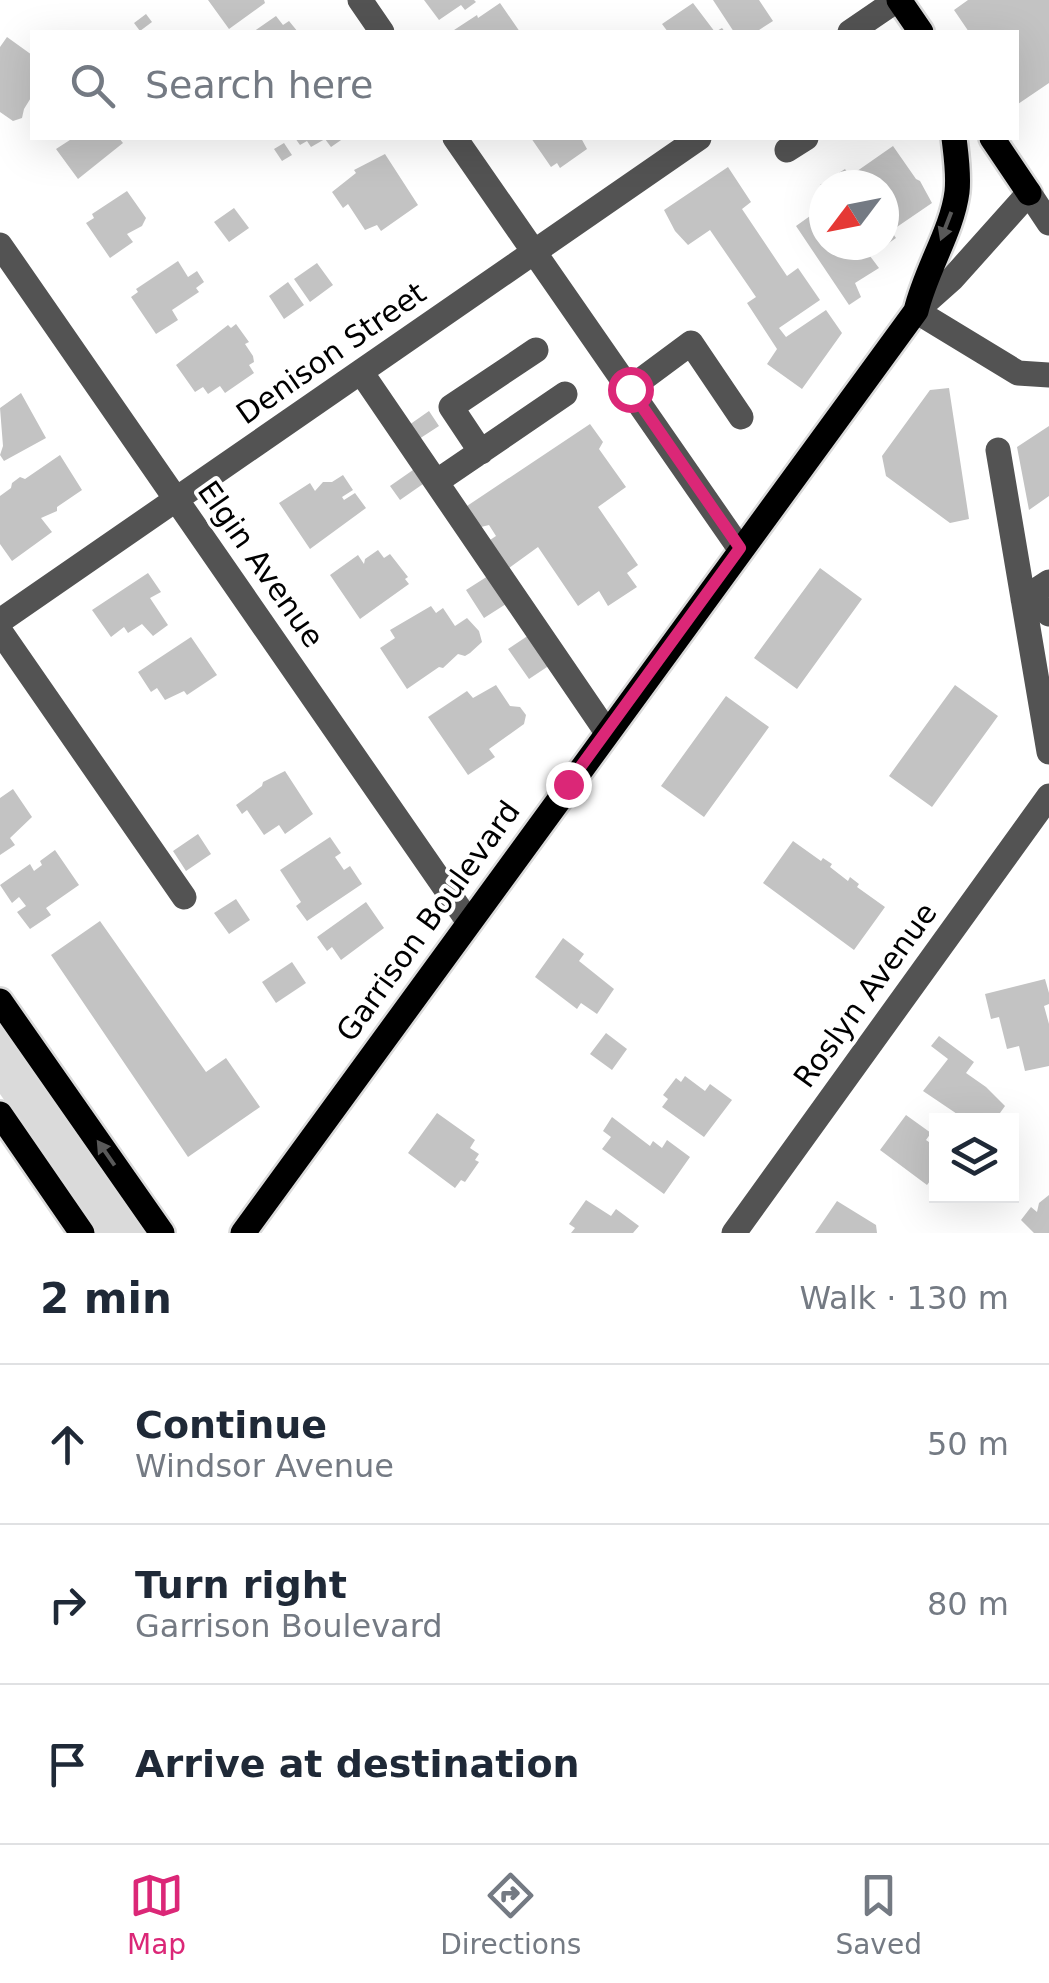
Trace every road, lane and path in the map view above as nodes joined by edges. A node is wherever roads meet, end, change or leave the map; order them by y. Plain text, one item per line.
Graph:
1 (360, 0) edge
2 (898, 0) edge
3 (381, 30) edge
4 (853, 30) edge
5 (920, 30) edge
6 (456, 140) edge
7 (696, 140) edge
8 (954, 140) edge
9 (993, 140) edge
10 (1029, 193) junction
11 (1049, 223) edge
12 (0, 244) edge
13 (534, 252) junction
14 (916, 310) junction
15 (536, 350) dead end
16 (361, 372) junction
17 (1049, 376) edge
18 (630, 389) junction
19 (565, 394) dead end
20 (741, 417) dead end
21 (998, 450) dead end
22 (481, 452) junction
23 (436, 482) junction
24 (176, 499) junction
25 (740, 548) junction
26 (1035, 591) edge
27 (1049, 614) edge
28 (0, 621) edge
29 (0, 631) edge
30 (606, 731) junction
31 (1049, 752) edge
32 (1049, 796) edge
33 (184, 897) dead end
34 (468, 921) junction
35 (0, 1001) edge
36 (0, 1114) edge
37 (73, 1230) edge
38 (162, 1233) edge
39 (242, 1233) edge
40 (734, 1233) edge

1 - 3 street
2 - 4 street
2 - 5 main road
6 - 13 street
7 - 13 street, Denison Street
8 -> 14 main road, Garrison Boulevard
9 - 10 main road
10 - 11 street
10 - 14 street, Garrison Boulevard
12 - 24 street, Elgin Avenue
13 - 16 street, Denison Street
13 - 18 street
14 - 17 street
14 - 25 main road, Garrison Boulevard
15 - 22 street
16 - 23 street
16 - 24 street, Denison Street
18 - 20 street
18 - 25 street
19 - 22 street
21 - 26 street
22 - 23 street
23 - 30 street
24 - 28 street, Denison Street
24 - 34 street, Elgin Avenue
25 - 30 main road, Garrison Boulevard
26 - 27 street
26 - 31 street
29 - 33 street
30 - 34 main road, Garrison Boulevard
32 - 40 street, Roslyn Avenue
34 - 39 main road, Garrison Boulevard
38 -> 35 main road
36 - 37 main road

